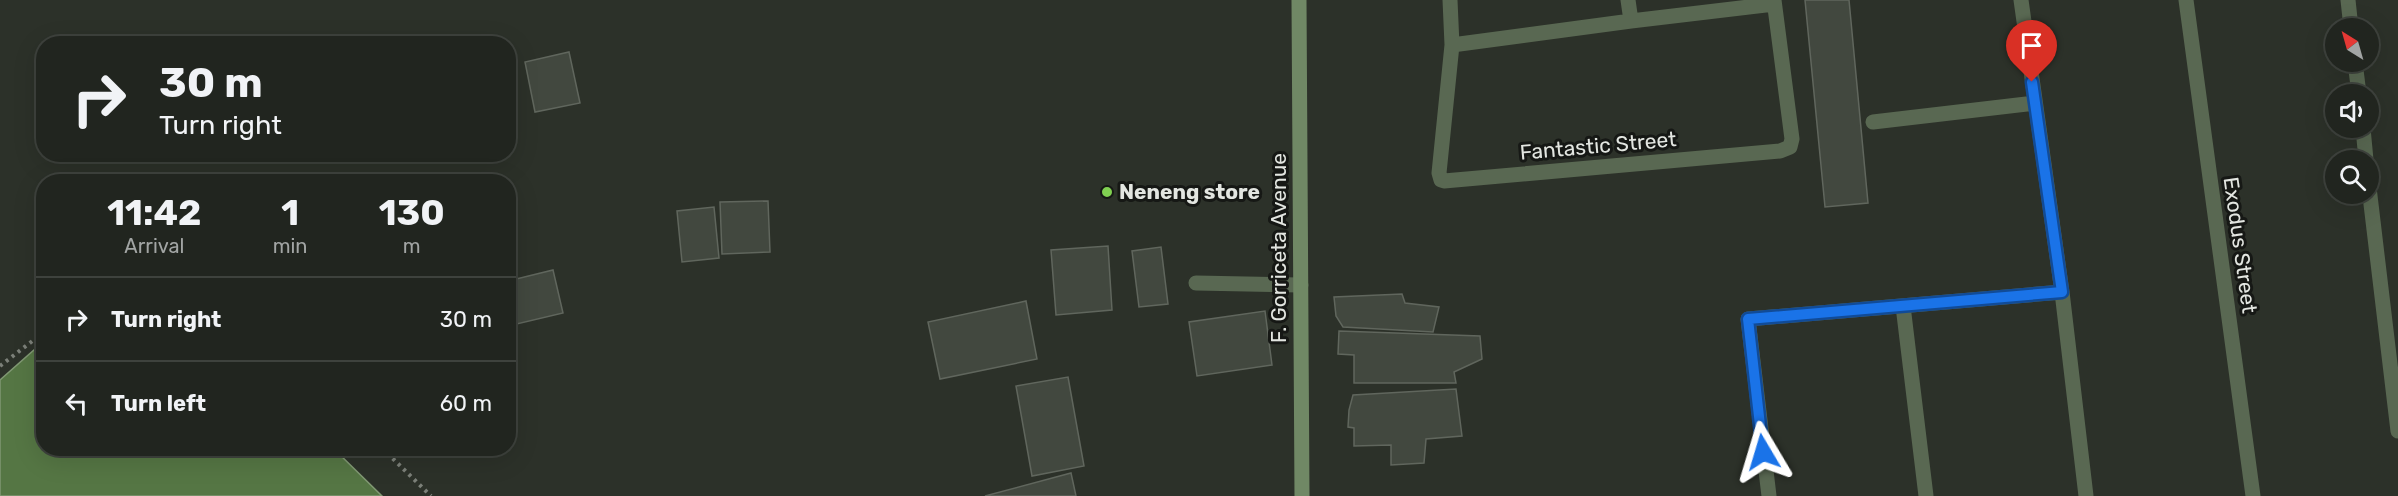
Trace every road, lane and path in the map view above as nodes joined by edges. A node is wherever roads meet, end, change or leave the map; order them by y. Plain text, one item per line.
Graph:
1 (1299, 0) edge
2 (1450, 0) edge
3 (1628, 0) edge
4 (2021, 0) edge
5 (2186, 0) edge
6 (2348, 0) edge
7 (1774, 2) edge
8 (2350, 18) edge
9 (1630, 21) junction
10 (1452, 45) junction
11 (2035, 103) junction
12 (1874, 122) dead end
13 (2371, 204) edge
14 (1196, 283) dead end
15 (1300, 285) junction
16 (2062, 292) junction
17 (1903, 306) junction
18 (36, 338) edge
19 (0, 366) edge
20 (2398, 432) edge
21 (390, 456) edge
22 (431, 496) edge
23 (1302, 496) edge
24 (1769, 496) edge
25 (1926, 496) edge
26 (2086, 496) edge
27 (2253, 496) edge

1 - 15 main road, F. Gorriceta Avenue
2 - 10 street, Fantastic Street
3 - 9 street
4 - 11 street
5 - 27 street, Exodus Street
6 - 8 street
7 - 9 street
7 - 10 street, Fantastic Street
9 - 10 street
11 - 12 street
11 - 16 street
13 - 20 street
14 - 15 street
15 - 23 main road, F. Gorriceta Avenue
16 - 17 street
16 - 26 street
17 - 24 street
17 - 25 street
18 - 19 path
21 - 22 path

